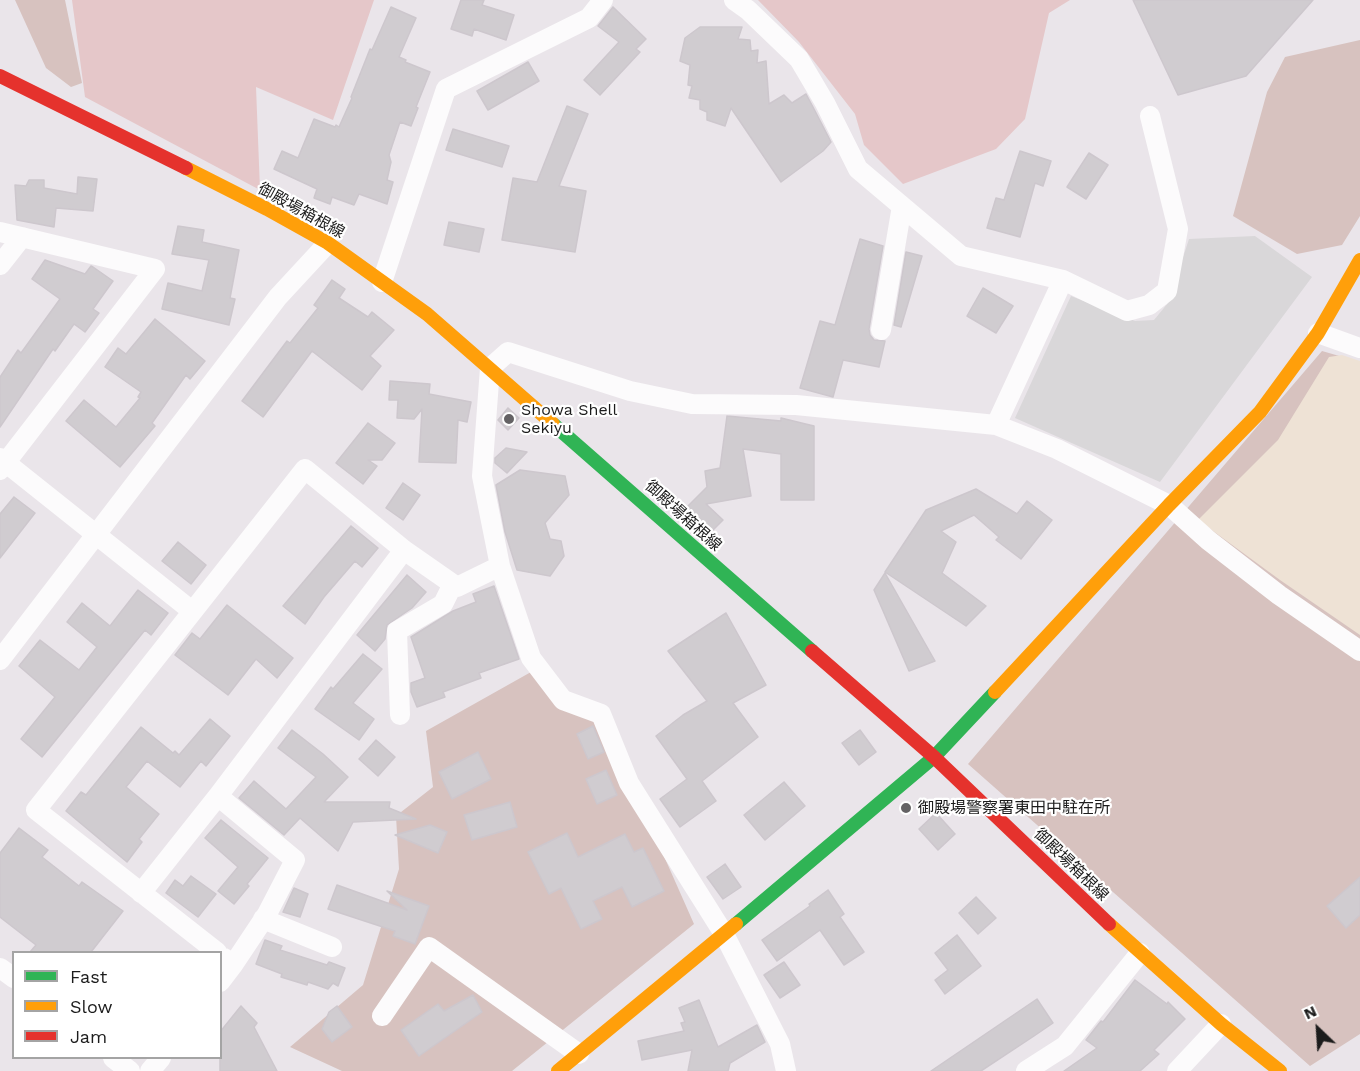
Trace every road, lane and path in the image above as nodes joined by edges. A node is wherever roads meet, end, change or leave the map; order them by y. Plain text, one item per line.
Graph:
1 (603, 0) edge
2 (734, 0) edge
3 (0, 76) edge
4 (1150, 116) dead end
5 (902, 206) junction
6 (0, 232) edge
7 (22, 237) junction
8 (328, 243) junction
9 (1360, 260) edge
10 (0, 265) edge
11 (1064, 280) junction
12 (382, 282) junction
13 (881, 330) dead end
14 (1318, 333) junction
15 (1360, 348) edge
16 (490, 368) junction
17 (996, 425) junction
18 (2, 463) edge
19 (1169, 506) junction
20 (95, 536) junction
21 (404, 550) junction
22 (500, 566) junction
23 (453, 584) junction
24 (192, 611) junction
25 (1360, 651) edge
26 (0, 660) edge
27 (400, 715) dead end
28 (934, 757) junction
29 (218, 796) junction
30 (141, 893) junction
31 (263, 920) junction
32 (724, 934) junction
33 (332, 946) dead end
34 (215, 951) edge
35 (1140, 953) junction
36 (224, 958) edge
37 (382, 1016) dead end
38 (1221, 1024) junction
39 (579, 1054) junction
40 (114, 1059) edge
41 (160, 1059) edge
42 (130, 1071) edge
43 (150, 1071) edge
44 (558, 1071) edge
45 (786, 1071) edge
46 (1026, 1071) edge
47 (1177, 1071) edge
48 (1280, 1071) edge

1 - 12 street
2 - 5 street
3 - 8 main road, 御殿場箱根線
4 - 11 street
5 - 11 street
5 - 13 street
6 - 7 street
7 - 10 street
7 - 18 street
8 - 12 main road, 御殿場箱根線
8 - 20 street
9 - 14 main road
11 - 17 street
12 - 16 main road, 御殿場箱根線
14 - 15 street
14 - 19 main road
16 - 17 street
16 - 22 street
16 - 28 main road, 御殿場箱根線
17 - 19 street
18 - 20 street
19 - 25 street
19 - 28 main road
20 - 24 street
20 - 26 street
21 - 23 street
21 - 24 street
21 - 29 street
22 - 23 street
22 - 32 street
23 - 27 street
24 - 30 street
28 - 32 main road
28 - 35 main road, 御殿場箱根線
29 - 30 street
29 - 31 street
30 - 34 street
31 - 33 street
31 - 36 street
32 - 39 main road
32 - 45 street
35 - 38 main road, 御殿場箱根線
35 - 46 street
37 - 39 street
38 - 47 street
38 - 48 main road, 御殿場箱根線
39 - 44 main road
40 - 42 street
41 - 43 street

